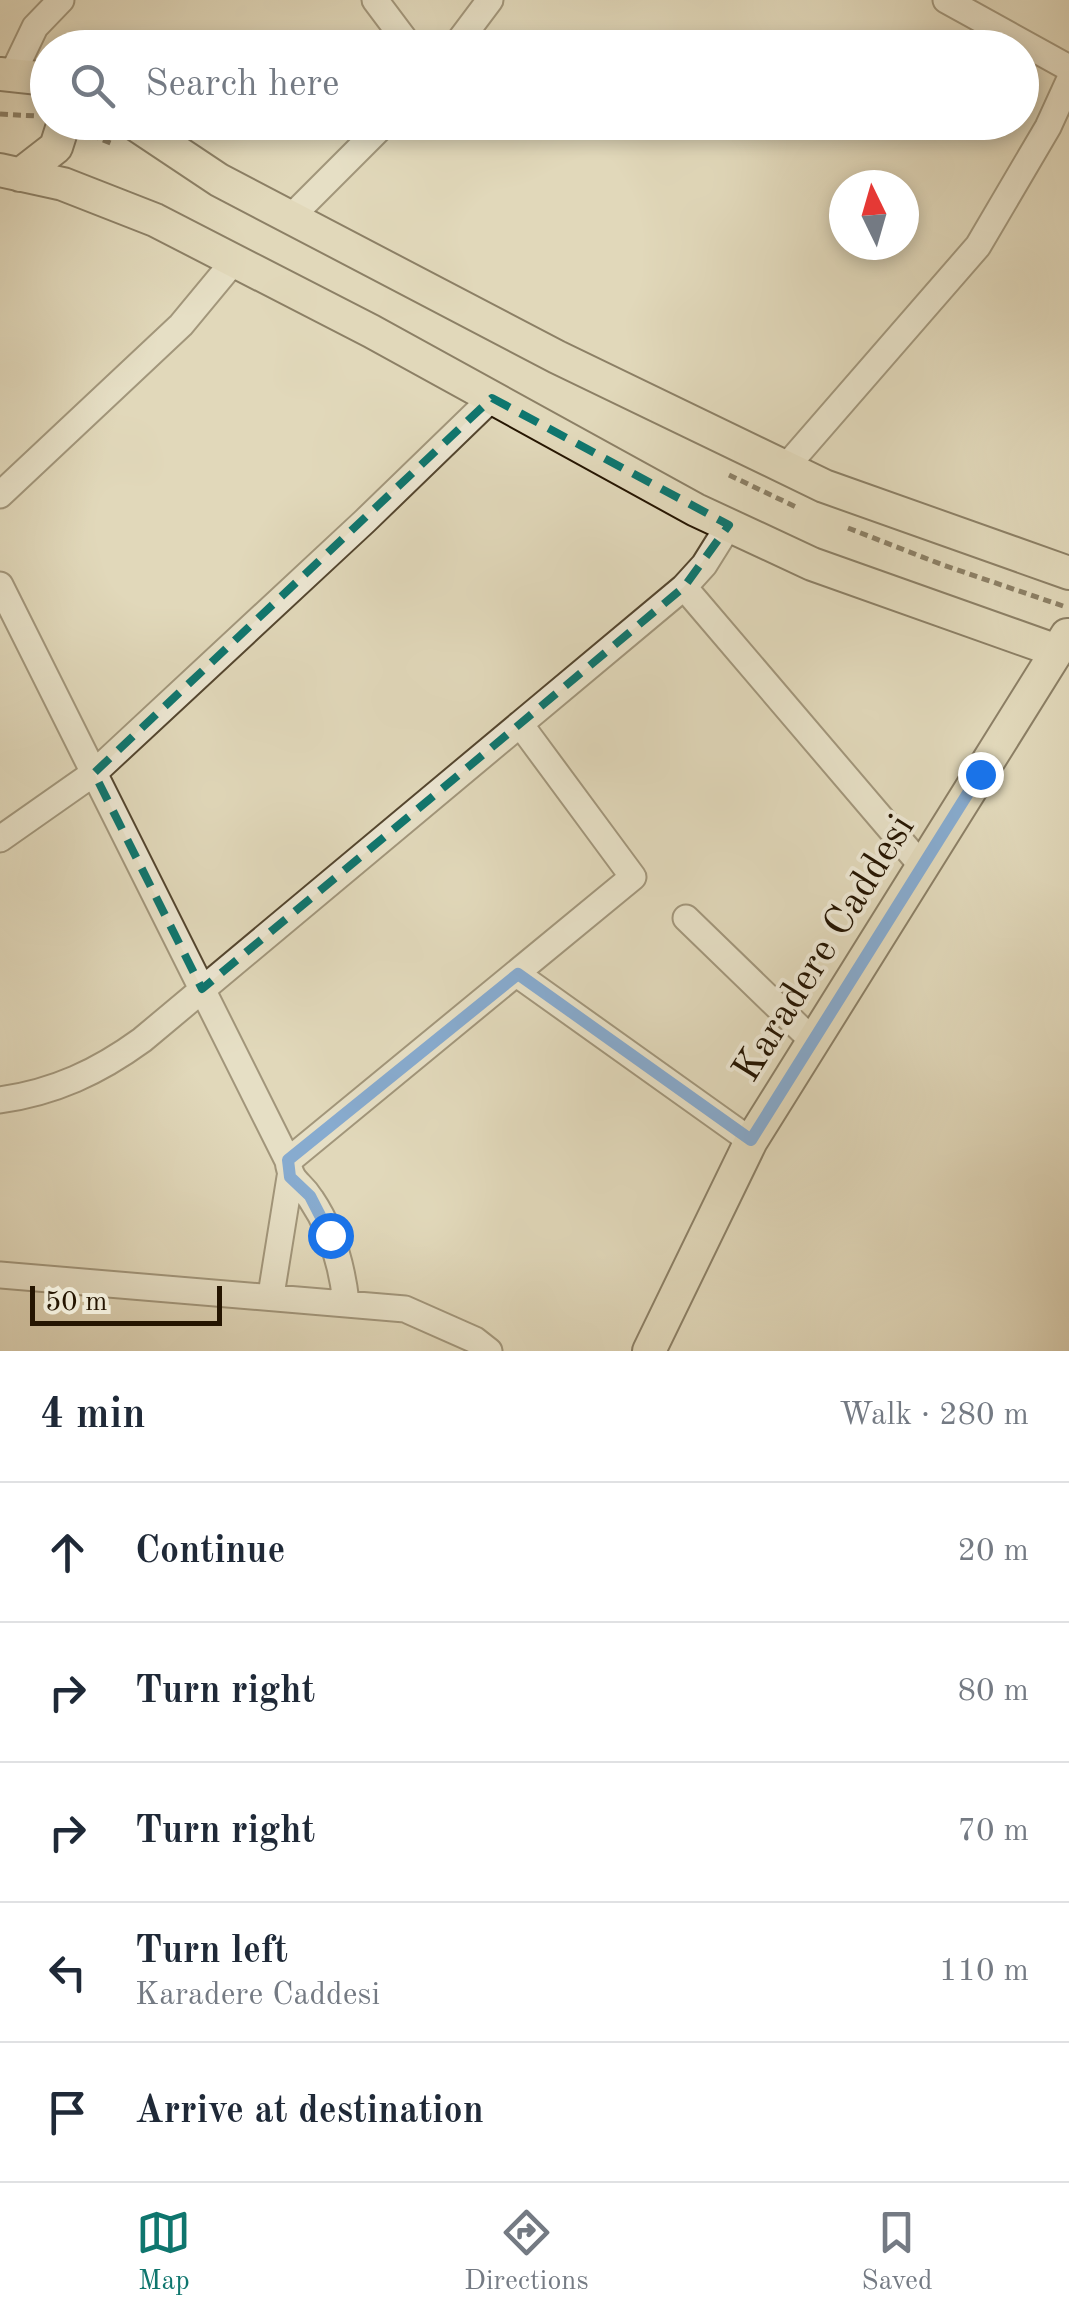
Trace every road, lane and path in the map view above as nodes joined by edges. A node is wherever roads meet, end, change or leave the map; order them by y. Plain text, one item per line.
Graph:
1 (61, 0) edge
2 (375, 0) edge
3 (490, 0) edge
4 (946, 0) edge
5 (33, 30) edge
6 (398, 30) edge
7 (468, 30) edge
8 (1000, 30) edge
9 (30, 35) edge
10 (1039, 51) edge
11 (1069, 68) edge
12 (6, 73) edge
13 (1069, 81) edge
14 (0, 114) edge
15 (30, 114) edge
16 (58, 140) edge
17 (159, 140) edge
18 (368, 140) edge
19 (10, 172) edge
20 (291, 217) junction
21 (234, 261) junction
22 (492, 398) junction
23 (785, 468) junction
24 (0, 496) edge
25 (729, 525) junction
26 (1069, 574) edge
27 (0, 585) edge
28 (684, 587) junction
29 (1065, 646) edge
30 (520, 724) junction
31 (94, 773) junction
32 (0, 838) edge
33 (922, 866) junction
34 (686, 918) dead end
35 (518, 974) junction
36 (202, 989) junction
37 (813, 1041) junction
38 (0, 1100) edge
39 (751, 1140) junction
40 (289, 1169) junction
41 (0, 1275) edge
42 (270, 1295) junction
43 (346, 1302) junction
44 (489, 1351) edge
45 (649, 1351) edge

1 - 5 street
2 - 6 street
3 - 7 street
4 - 8 street
9 - 12 street
10 - 11 street
13 - 23 street
14 - 15 path
16 - 19 main road
17 - 20 main road
18 - 20 street
19 - 21 main road
20 - 23 main road
21 - 22 main road
21 - 24 street
22 - 25 main road
22 - 31 street
23 - 26 main road
25 - 28 street
25 - 29 main road
27 - 31 street
28 - 30 street
28 - 33 street
29 - 33 main road, Karadere Caddesi
30 - 35 street
30 - 36 street
31 - 32 street
31 - 36 street
33 - 37 main road, Karadere Caddesi
34 - 37 street
35 - 39 street
35 - 40 street
36 - 38 street
36 - 40 street
37 - 39 main road, Karadere Caddesi
39 - 45 main road, Karadere Caddesi
40 - 42 street
40 - 43 street
41 - 42 street
42 - 43 street
43 - 44 street

